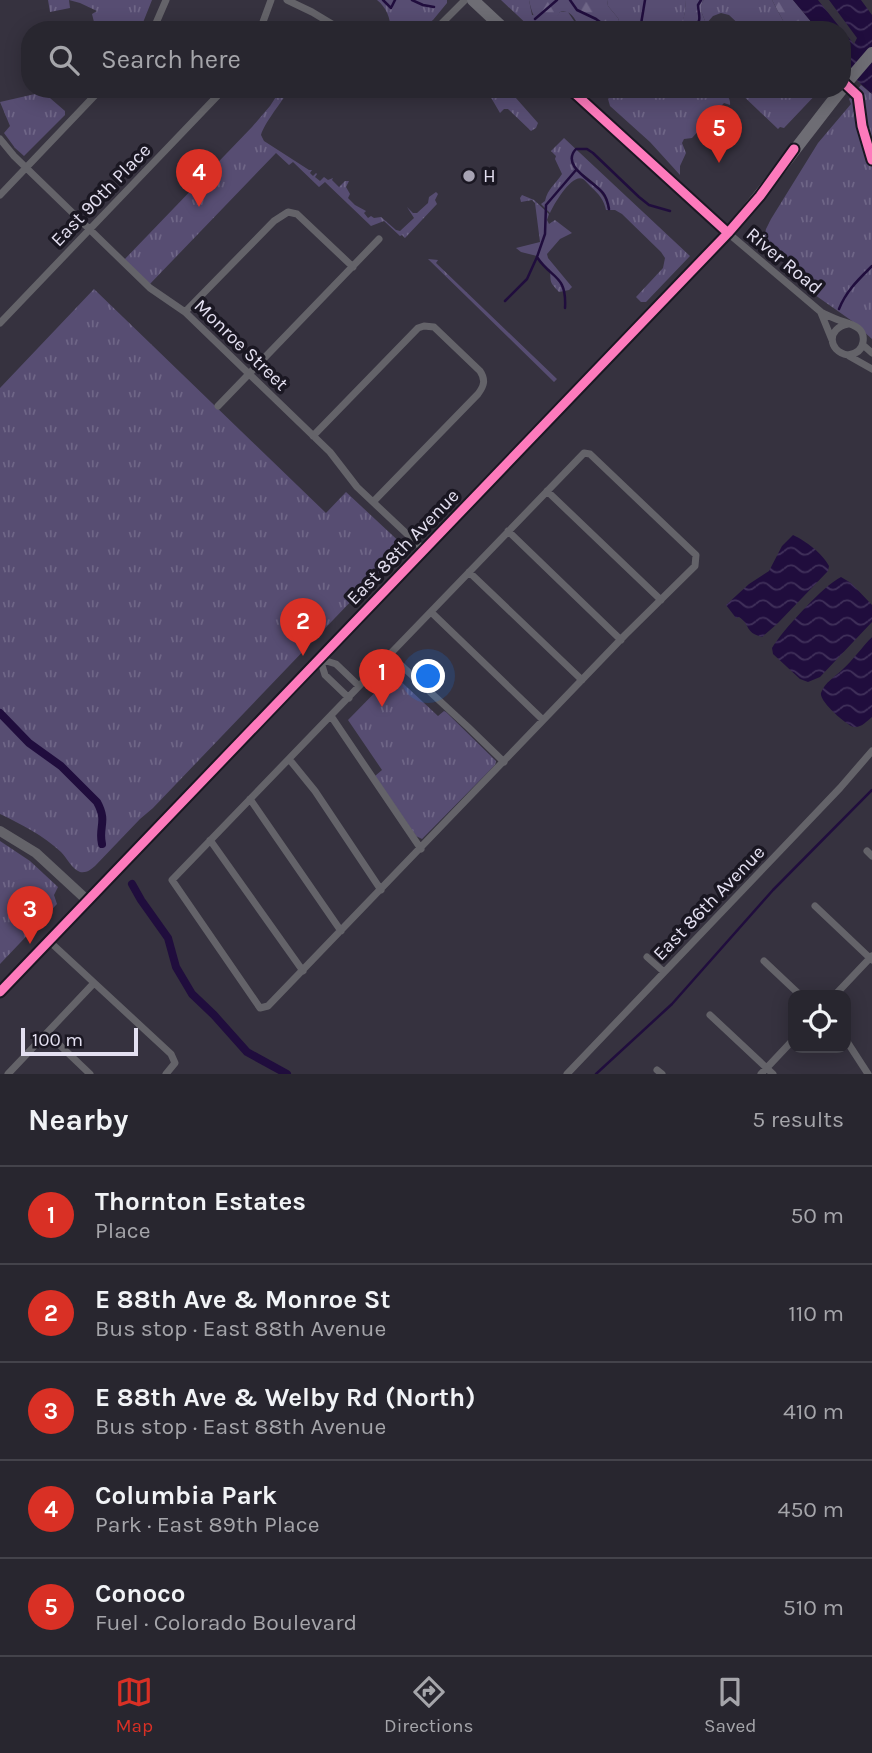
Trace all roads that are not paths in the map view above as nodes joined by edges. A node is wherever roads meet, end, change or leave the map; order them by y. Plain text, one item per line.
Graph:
1 (166, 0) edge
2 (271, 0) edge
3 (287, 0) edge
4 (465, 0) edge
5 (472, 0) edge
6 (157, 21) edge
7 (263, 21) edge
8 (327, 21) edge
9 (444, 21) edge
10 (495, 21) edge
11 (872, 53) edge
12 (851, 78) edge
13 (92, 98) edge
14 (215, 98) edge
15 (580, 98) edge
16 (834, 98) edge
17 (0, 139) edge
18 (26, 168) junction
19 (0, 195) edge
20 (89, 230) junction
21 (728, 233) junction
22 (379, 239) dead end
23 (353, 267) junction
24 (185, 312) junction
25 (821, 312) junction
26 (0, 323) edge
27 (848, 324) junction
28 (832, 340) junction
29 (863, 345) junction
30 (872, 353) edge
31 (848, 355) junction
32 (872, 369) edge
33 (249, 374) junction
34 (218, 406) dead end
35 (313, 436) junction
36 (547, 491) junction
37 (373, 502) junction
38 (508, 531) junction
39 (424, 550) junction
40 (470, 572) junction
41 (661, 600) junction
42 (431, 612) junction
43 (621, 640) junction
44 (390, 655) junction
45 (320, 659) junction
46 (582, 680) junction
47 (359, 686) junction
48 (349, 698) junction
49 (331, 716) junction
50 (543, 720) junction
51 (872, 751) edge
52 (289, 759) junction
53 (504, 762) junction
54 (250, 800) junction
55 (0, 831) edge
56 (210, 841) junction
57 (421, 849) junction
58 (381, 890) junction
59 (88, 901) junction
60 (815, 906) dead end
61 (341, 931) junction
62 (49, 941) junction
63 (647, 957) dead end
64 (871, 958) edge
65 (764, 961) dead end
66 (303, 971) junction
67 (664, 972) junction
68 (94, 983) junction
69 (795, 990) edge
70 (840, 990) edge
71 (0, 992) edge
72 (710, 1015) dead end
73 (47, 1033) junction
74 (788, 1046) edge
75 (851, 1048) edge
76 (767, 1072) edge
77 (8, 1074) edge
78 (90, 1074) edge
79 (166, 1074) edge
80 (567, 1074) edge
81 (868, 1074) edge

1 - 6 street
2 - 7 street
3 - 8 street
4 - 9 street
5 - 10 main road
11 - 12 main road, East 88th Avenue
13 - 18 street
14 - 20 street, East 90th Place
15 - 21 main road
16 - 21 main road, East 88th Avenue
17 - 18 street, Monroe Street
18 - 19 street
18 - 20 street, Monroe Street
20 - 24 street, Monroe Street
20 - 26 street, East 90th Place
21 - 25 street, River Road
21 - 39 main road, East 88th Avenue
22 - 23 street
23 - 24 street
23 - 33 street
24 - 33 street, Monroe Street
25 - 27 street, River Road
25 - 28 street, River Road
27 - 28 street
27 - 29 street
28 - 31 street
29 - 30 street
29 - 31 street
31 - 32 street
33 - 34 street
33 - 35 street, Monroe Street
35 - 37 street, Monroe Street
35 - 37 street
36 - 38 street
36 - 41 street
36 - 41 street
37 - 39 street, Monroe Street
38 - 40 street
38 - 43 street
39 - 45 main road, East 88th Avenue
40 - 42 street
40 - 46 street
41 - 43 street
42 - 44 street
42 - 50 street
43 - 46 street
44 - 47 street
44 - 53 street
45 - 47 street
45 - 48 street
45 - 59 main road, East 88th Avenue
46 - 50 street
47 - 48 street
48 - 49 street
49 - 52 street
49 - 57 street
50 - 53 street
51 - 67 street, East 86th Avenue
52 - 54 street
52 - 58 street
53 - 57 street
54 - 56 street
54 - 61 street
55 - 59 street
56 - 66 street
56 - 66 street
57 - 58 street
58 - 61 street
59 - 62 main road, East 88th Avenue
60 - 64 street
61 - 66 street
62 - 68 street
62 - 71 main road, East 88th Avenue
63 - 67 street
64 - 70 street
65 - 69 street
67 - 80 street, East 86th Avenue
68 - 73 street
68 - 79 street
72 - 76 street
73 - 77 street
73 - 78 street
74 - 76 street
75 - 81 street

